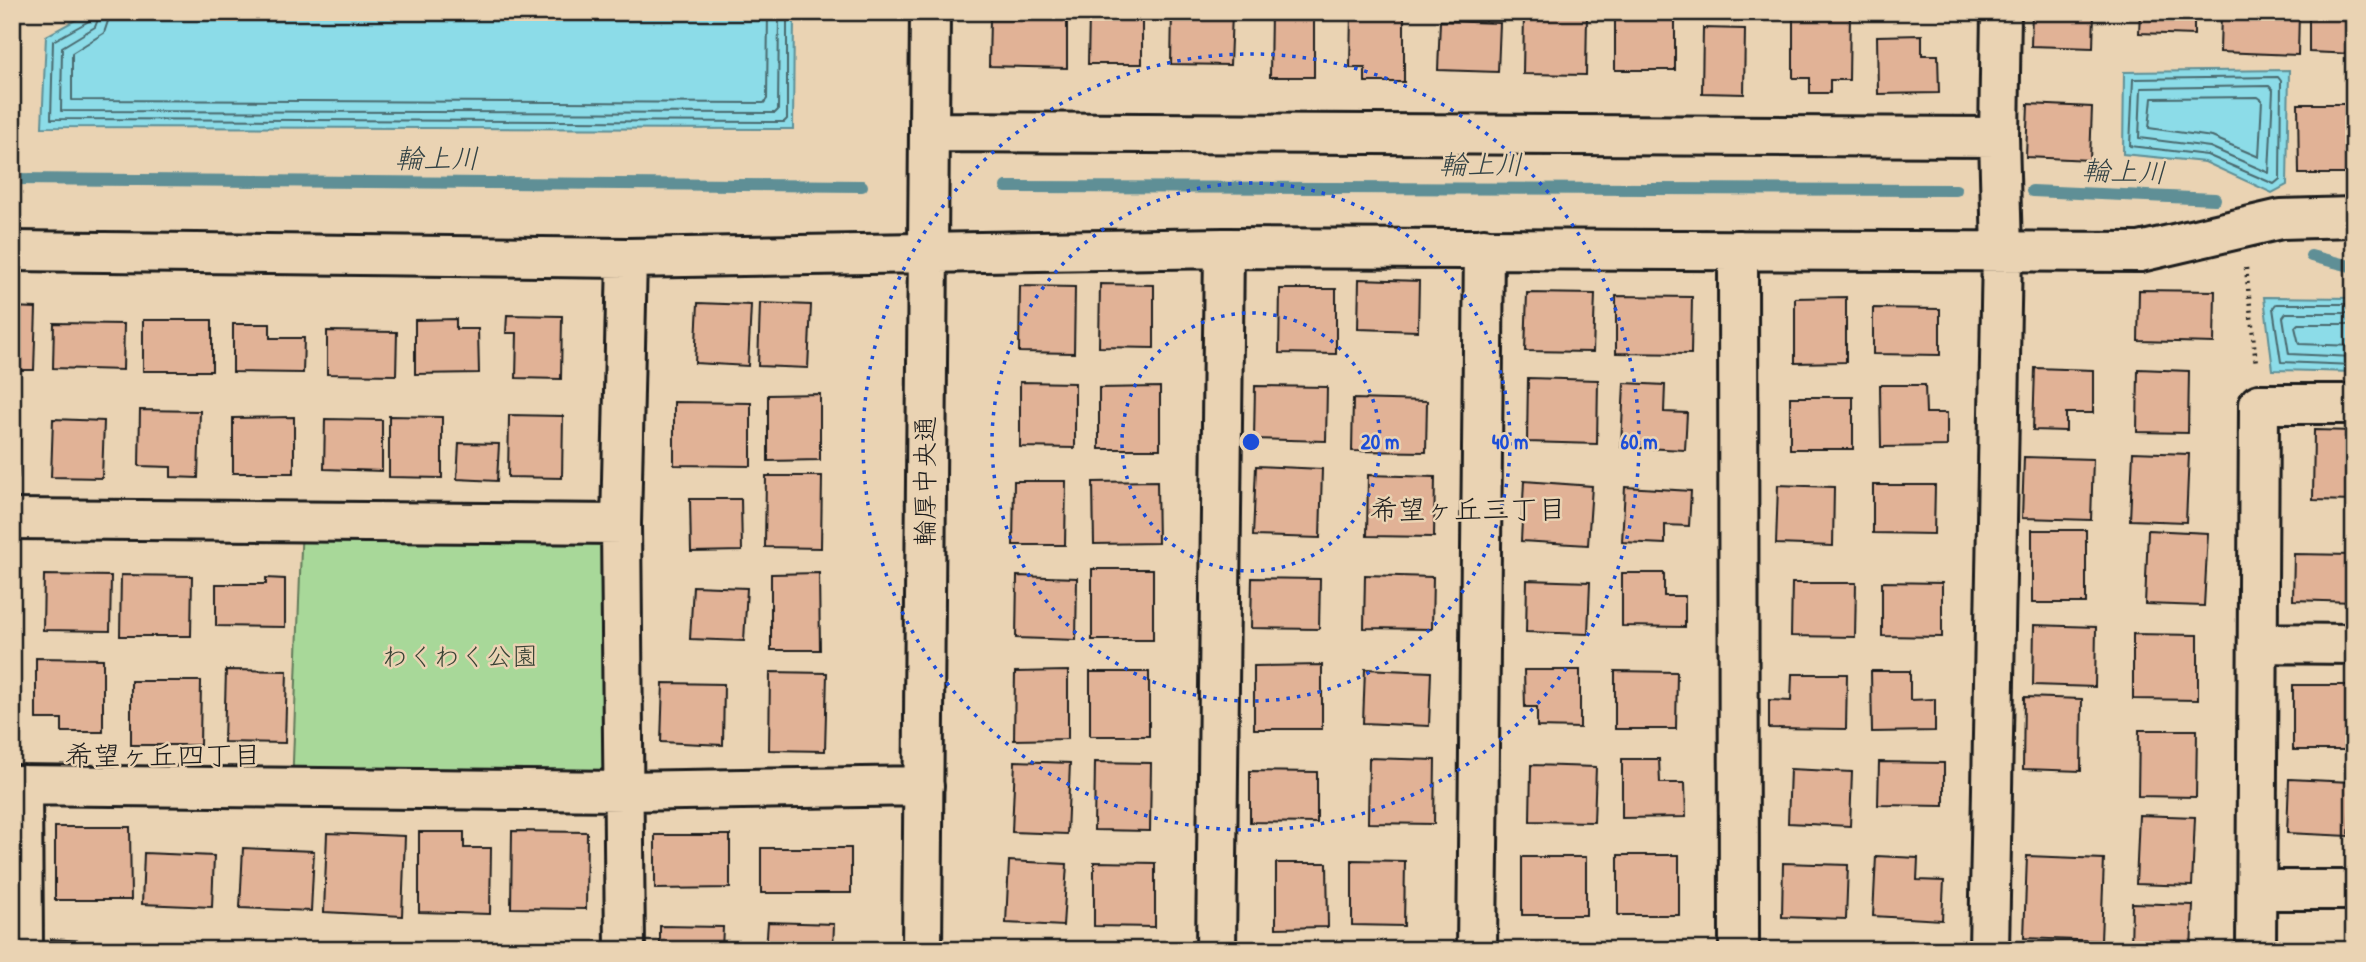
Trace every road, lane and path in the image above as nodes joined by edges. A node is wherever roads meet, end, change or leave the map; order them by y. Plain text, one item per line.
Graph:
1 (930, 12) edge
2 (2001, 12) edge
3 (929, 132) junction
4 (1999, 137) junction
5 (2354, 218) edge
6 (1224, 248) junction
7 (1484, 248) junction
8 (1738, 250) junction
9 (12, 251) edge
10 (2002, 252) junction
11 (926, 254) junction
12 (628, 258) junction
13 (2247, 280) dead end
14 (2259, 404) junction
15 (2354, 404) edge
16 (12, 519) edge
17 (621, 524) junction
18 (2258, 643) junction
19 (2354, 644) edge
20 (17, 785) edge
21 (924, 786) junction
22 (625, 791) junction
23 (2256, 890) junction
24 (2354, 890) edge
25 (23, 950) edge
26 (625, 950) edge
27 (922, 950) edge
28 (1216, 950) edge
29 (1477, 950) edge
30 (1739, 950) edge
31 (1989, 950) edge
32 (2256, 950) edge

1 - 3 street, 輪厚中央通
2 - 4 street
3 - 4 street
3 - 11 street, 輪厚中央通
4 - 10 street
5 - 10 street
6 - 7 street
6 - 11 street
6 - 28 street
7 - 8 street
7 - 29 street
8 - 10 street
8 - 30 street
9 - 12 street
10 - 31 street
11 - 12 street
11 - 21 street, 輪厚中央通
12 - 17 street
13 - 14 path
14 - 15 street
14 - 18 street
16 - 17 street
17 - 22 street
18 - 19 street
18 - 23 street
20 - 22 street
20 - 25 street
21 - 22 street
21 - 27 street, 輪厚中央通
22 - 26 street
23 - 24 street
23 - 32 street

